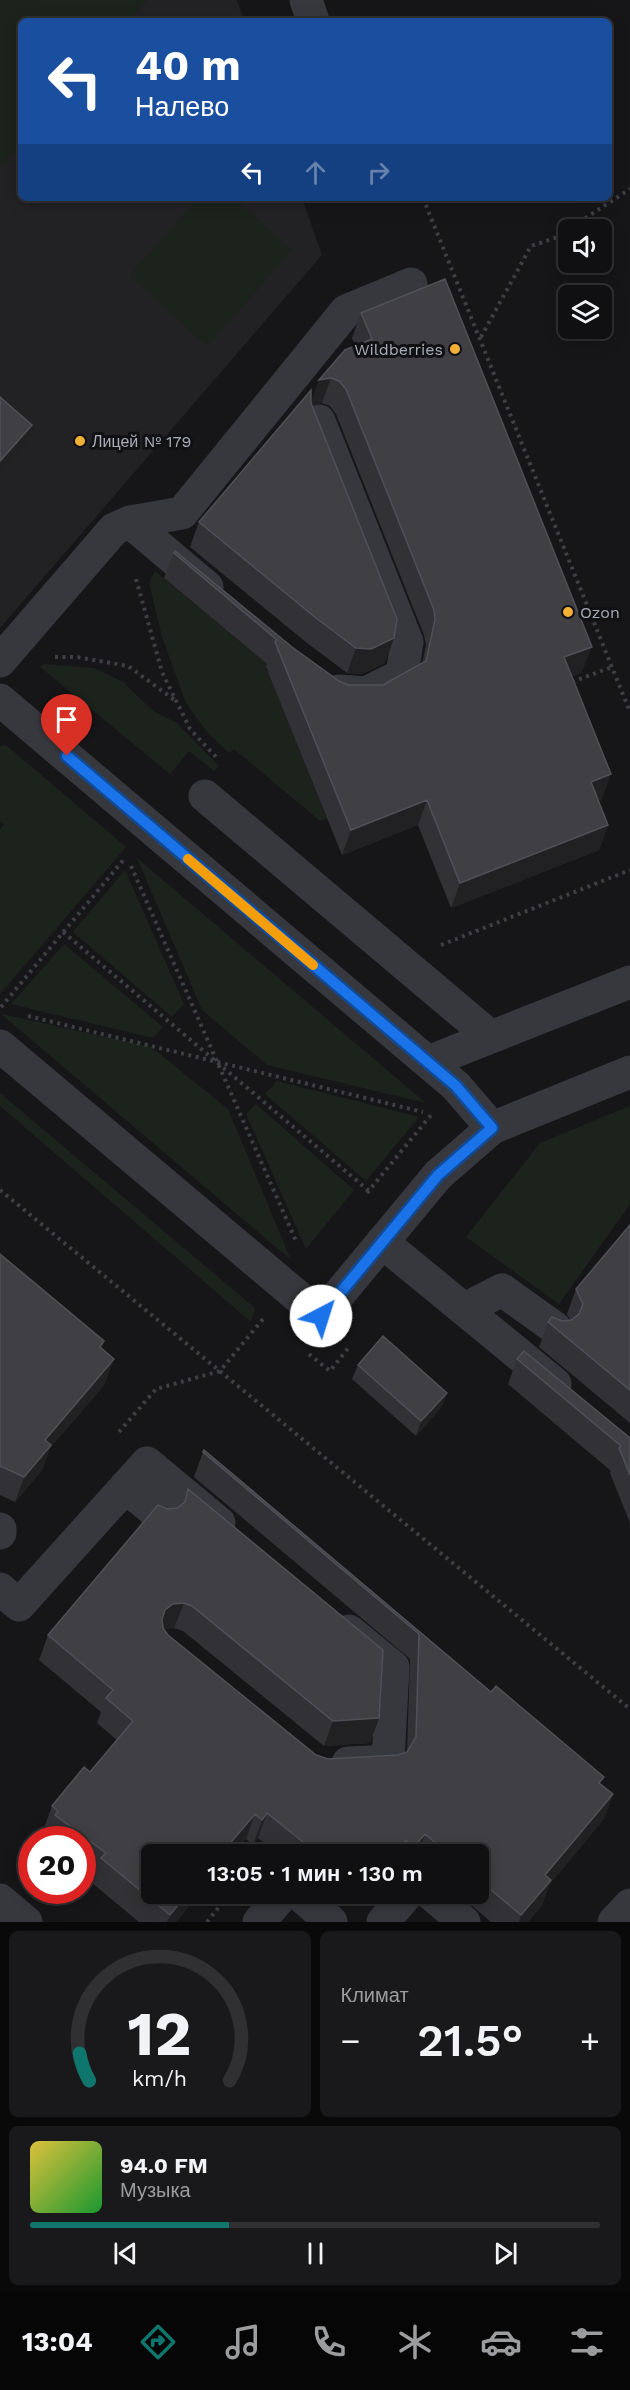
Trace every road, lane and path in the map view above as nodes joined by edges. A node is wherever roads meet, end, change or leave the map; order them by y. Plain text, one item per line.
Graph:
1 (306, 0) edge
2 (312, 18) edge
3 (630, 189) edge
4 (424, 201) edge
5 (612, 201) edge
6 (612, 201) edge
7 (411, 284) dead end
8 (480, 338) junction
9 (319, 421) edge
10 (130, 522) junction
11 (135, 575) dead end
12 (232, 607) dead end
13 (54, 657) dead end
14 (0, 661) edge
15 (612, 667) junction
16 (313, 671) edge
17 (564, 685) edge
18 (0, 700) edge
19 (177, 701) junction
20 (630, 712) edge
21 (222, 763) dead end
22 (205, 796) dead end
23 (63, 932) junction
24 (630, 982) edge
25 (0, 1009) edge
26 (11, 1012) dead end
27 (23, 1015) dead end
28 (491, 1037) junction
29 (0, 1046) edge
30 (216, 1062) junction
31 (428, 1062) junction
32 (630, 1072) edge
33 (456, 1086) junction
34 (432, 1114) junction
35 (492, 1128) junction
36 (0, 1190) edge
37 (369, 1191) junction
38 (362, 1199) dead end
39 (382, 1242) junction
40 (288, 1288) junction
41 (259, 1309) dead end
42 (465, 1309) junction
43 (264, 1318) junction
44 (272, 1324) dead end
45 (555, 1328) edge
46 (352, 1343) dead end
47 (305, 1351) dead end
48 (220, 1371) junction
49 (575, 1401) edge
50 (111, 1442) dead end
51 (125, 1487) junction
52 (161, 1516) edge
53 (238, 1539) edge
54 (0, 1589) edge
55 (329, 1614) edge
56 (630, 1709) edge
57 (318, 1765) edge
58 (0, 1900) edge
59 (221, 1904) edge
60 (275, 1904) edge
61 (311, 1904) edge
62 (398, 1904) edge
63 (443, 1904) edge
64 (630, 1905) edge
65 (26, 1922) edge
66 (207, 1922) edge
67 (259, 1922) edge
68 (331, 1922) edge
69 (382, 1922) edge
70 (464, 1922) edge
71 (614, 1922) edge

1 - 2 street
3 - 5 path
4 - 8 path
6 - 8 path
7 - 10 street
8 - 15 path
9 - 16 street
10 - 12 street
10 - 14 street
11 - 19 path
13 - 19 path
15 - 17 path
15 - 20 path
18 - 31 street
19 - 21 path
22 - 28 street
23 - 25 path
23 - 30 path
23 - 30 path
24 - 28 street
25 - 26 path
27 - 30 path
28 - 31 street
29 - 40 street
30 - 34 path
30 - 37 path
30 - 40 path
31 - 33 street
32 - 35 street
33 - 34 path
33 - 35 street
34 - 37 path
35 - 39 street
36 - 48 path
37 - 38 path
39 - 40 street
39 - 42 street
40 - 43 path
41 - 43 path
42 - 45 street
42 - 49 street
43 - 44 path
43 - 48 path
46 - 47 path
48 - 50 path
48 - 56 path
51 - 52 street
51 - 53 street
51 - 54 street
55 - 57 street
58 - 65 street
59 - 66 path
60 - 67 street
61 - 68 street
62 - 69 street
63 - 70 street
64 - 71 street

